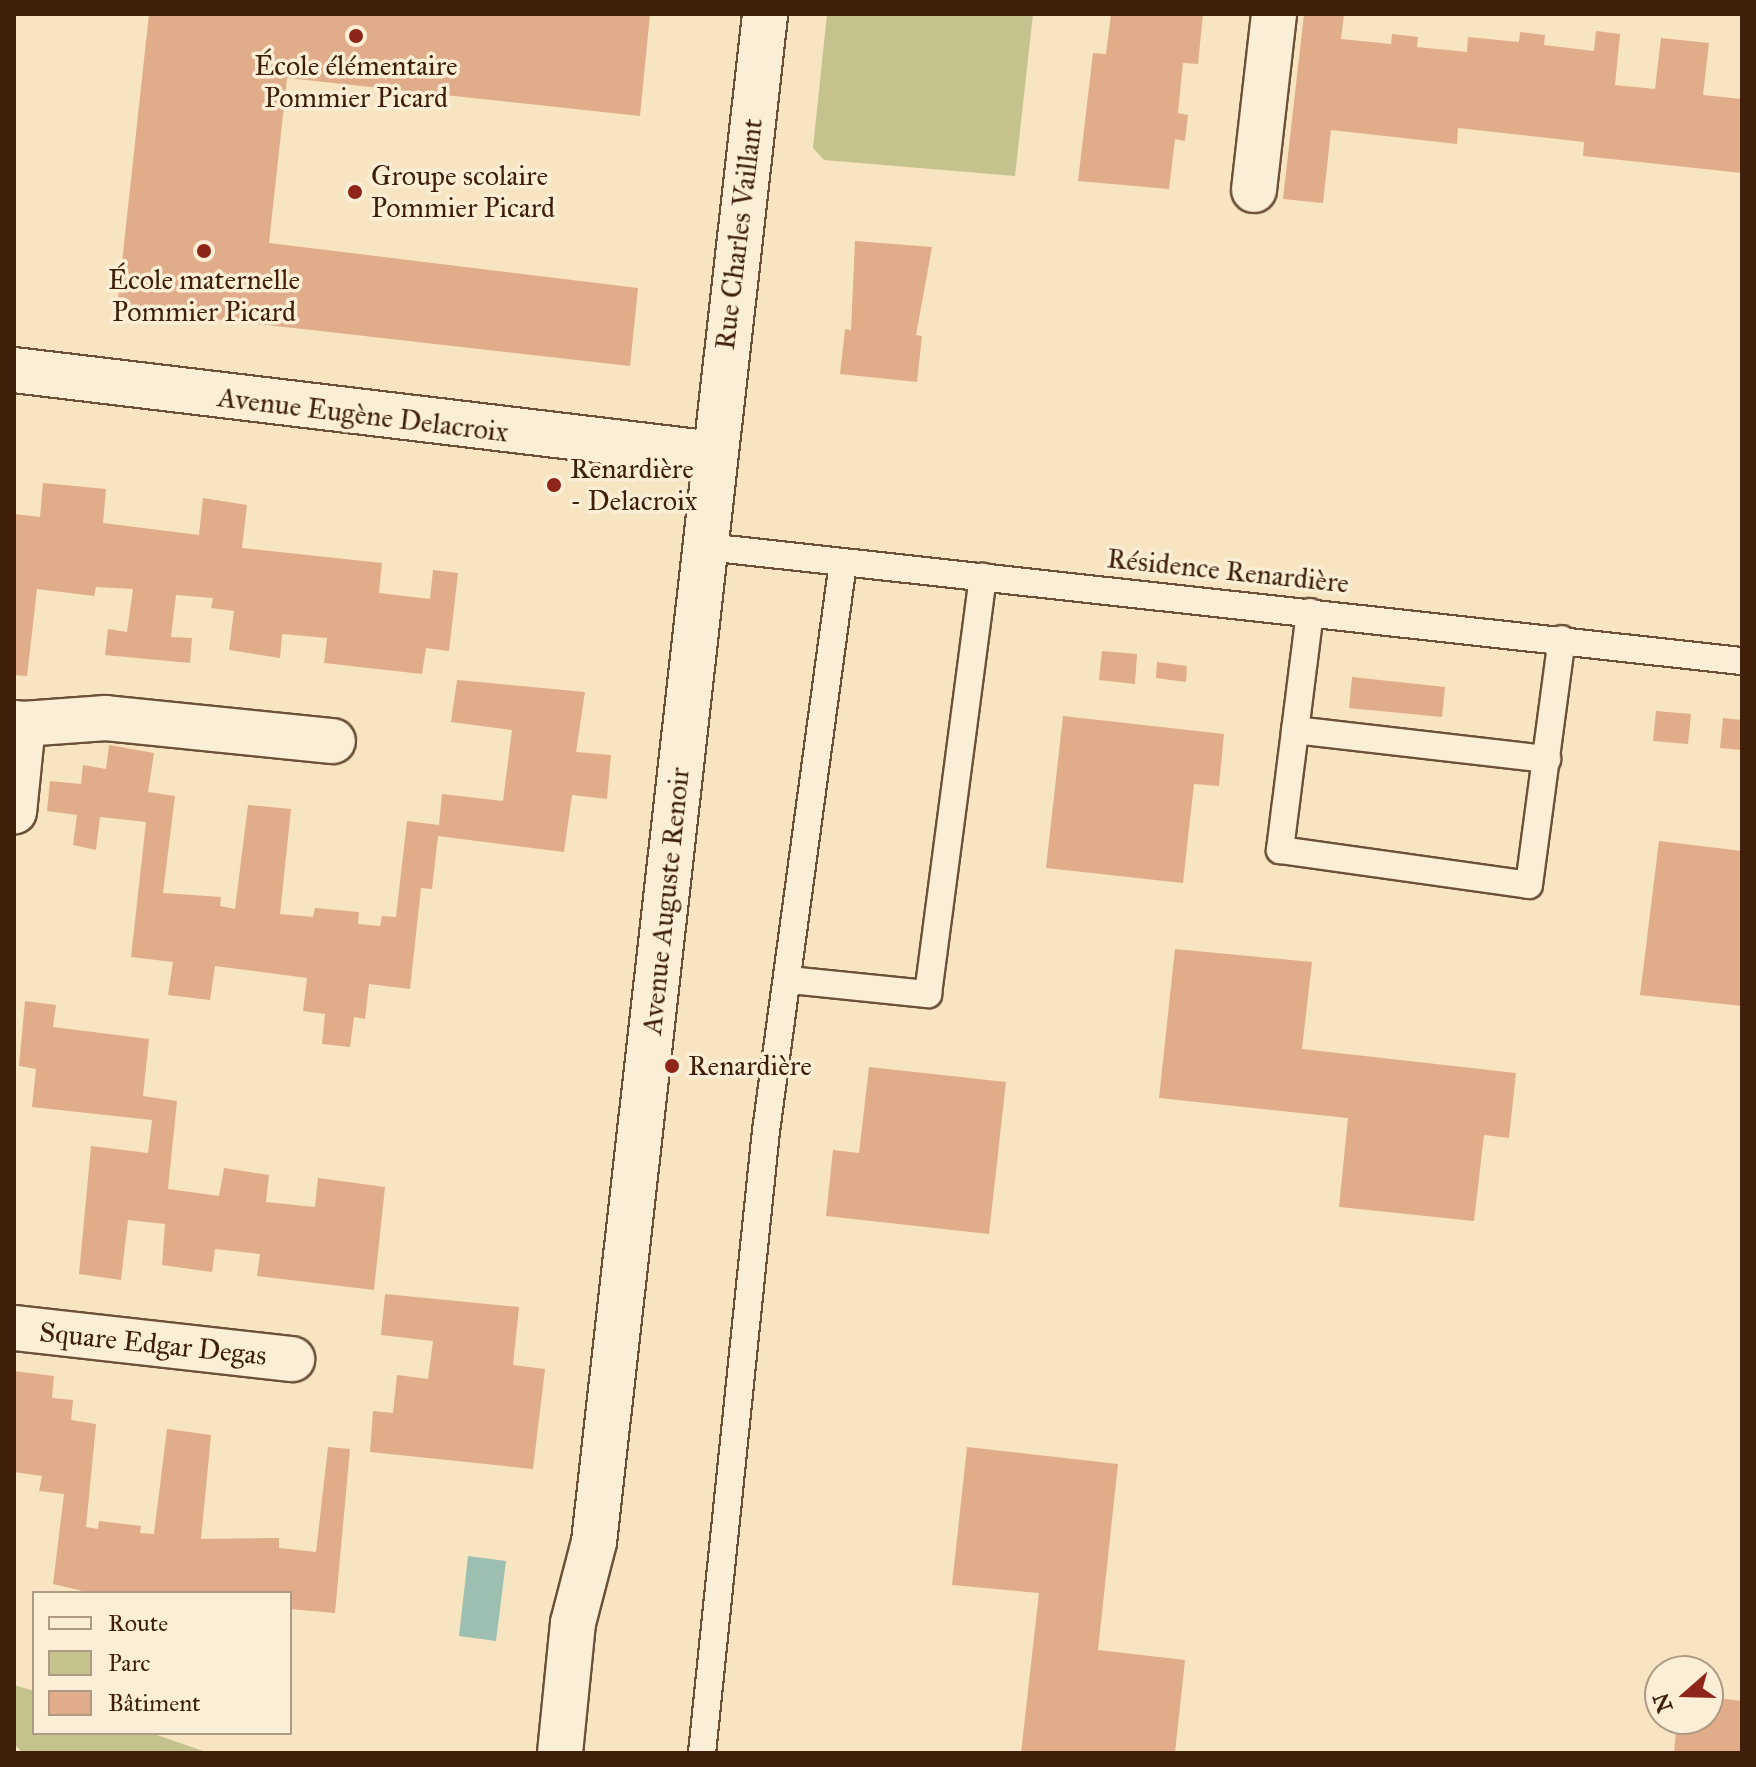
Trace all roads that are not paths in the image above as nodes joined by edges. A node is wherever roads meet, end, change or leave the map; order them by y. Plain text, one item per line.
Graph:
1 (765, 14) edge
2 (1274, 14) edge
3 (1254, 190) dead end
4 (14, 370) edge
5 (714, 454) junction
6 (707, 547) junction
7 (843, 562) junction
8 (983, 577) junction
9 (1310, 612) junction
10 (1562, 639) junction
11 (1742, 661) edge
12 (19, 723) edge
13 (1295, 730) junction
14 (333, 741) dead end
15 (1547, 759) junction
16 (14, 812) edge
17 (789, 980) junction
18 (14, 1328) edge
19 (292, 1359) dead end
20 (594, 1542) junction
21 (560, 1753) edge
22 (585, 1753) edge
23 (702, 1753) edge

1 - 5 main road, Rue Charles Vaillant
2 - 3 main road
4 - 5 main road, Avenue Eugène Delacroix
5 - 6 main road, Rue Charles Vaillant
6 - 7 lane, Résidence Renardière
6 - 20 main road, Avenue Auguste Renoir
7 - 8 lane, Résidence Renardière
7 - 17 lane
8 - 9 lane, Résidence Renardière
8 - 17 lane
9 - 10 lane, Résidence Renardière
9 - 13 lane
10 - 11 lane, Résidence Renardière
10 - 15 lane
12 - 14 main road
12 - 16 main road
13 - 15 lane
13 - 15 lane
17 - 23 lane
18 - 19 main road, Square Edgar Degas
20 - 21 main road, Avenue Auguste Renoir
20 - 22 main road, Avenue Auguste Renoir

